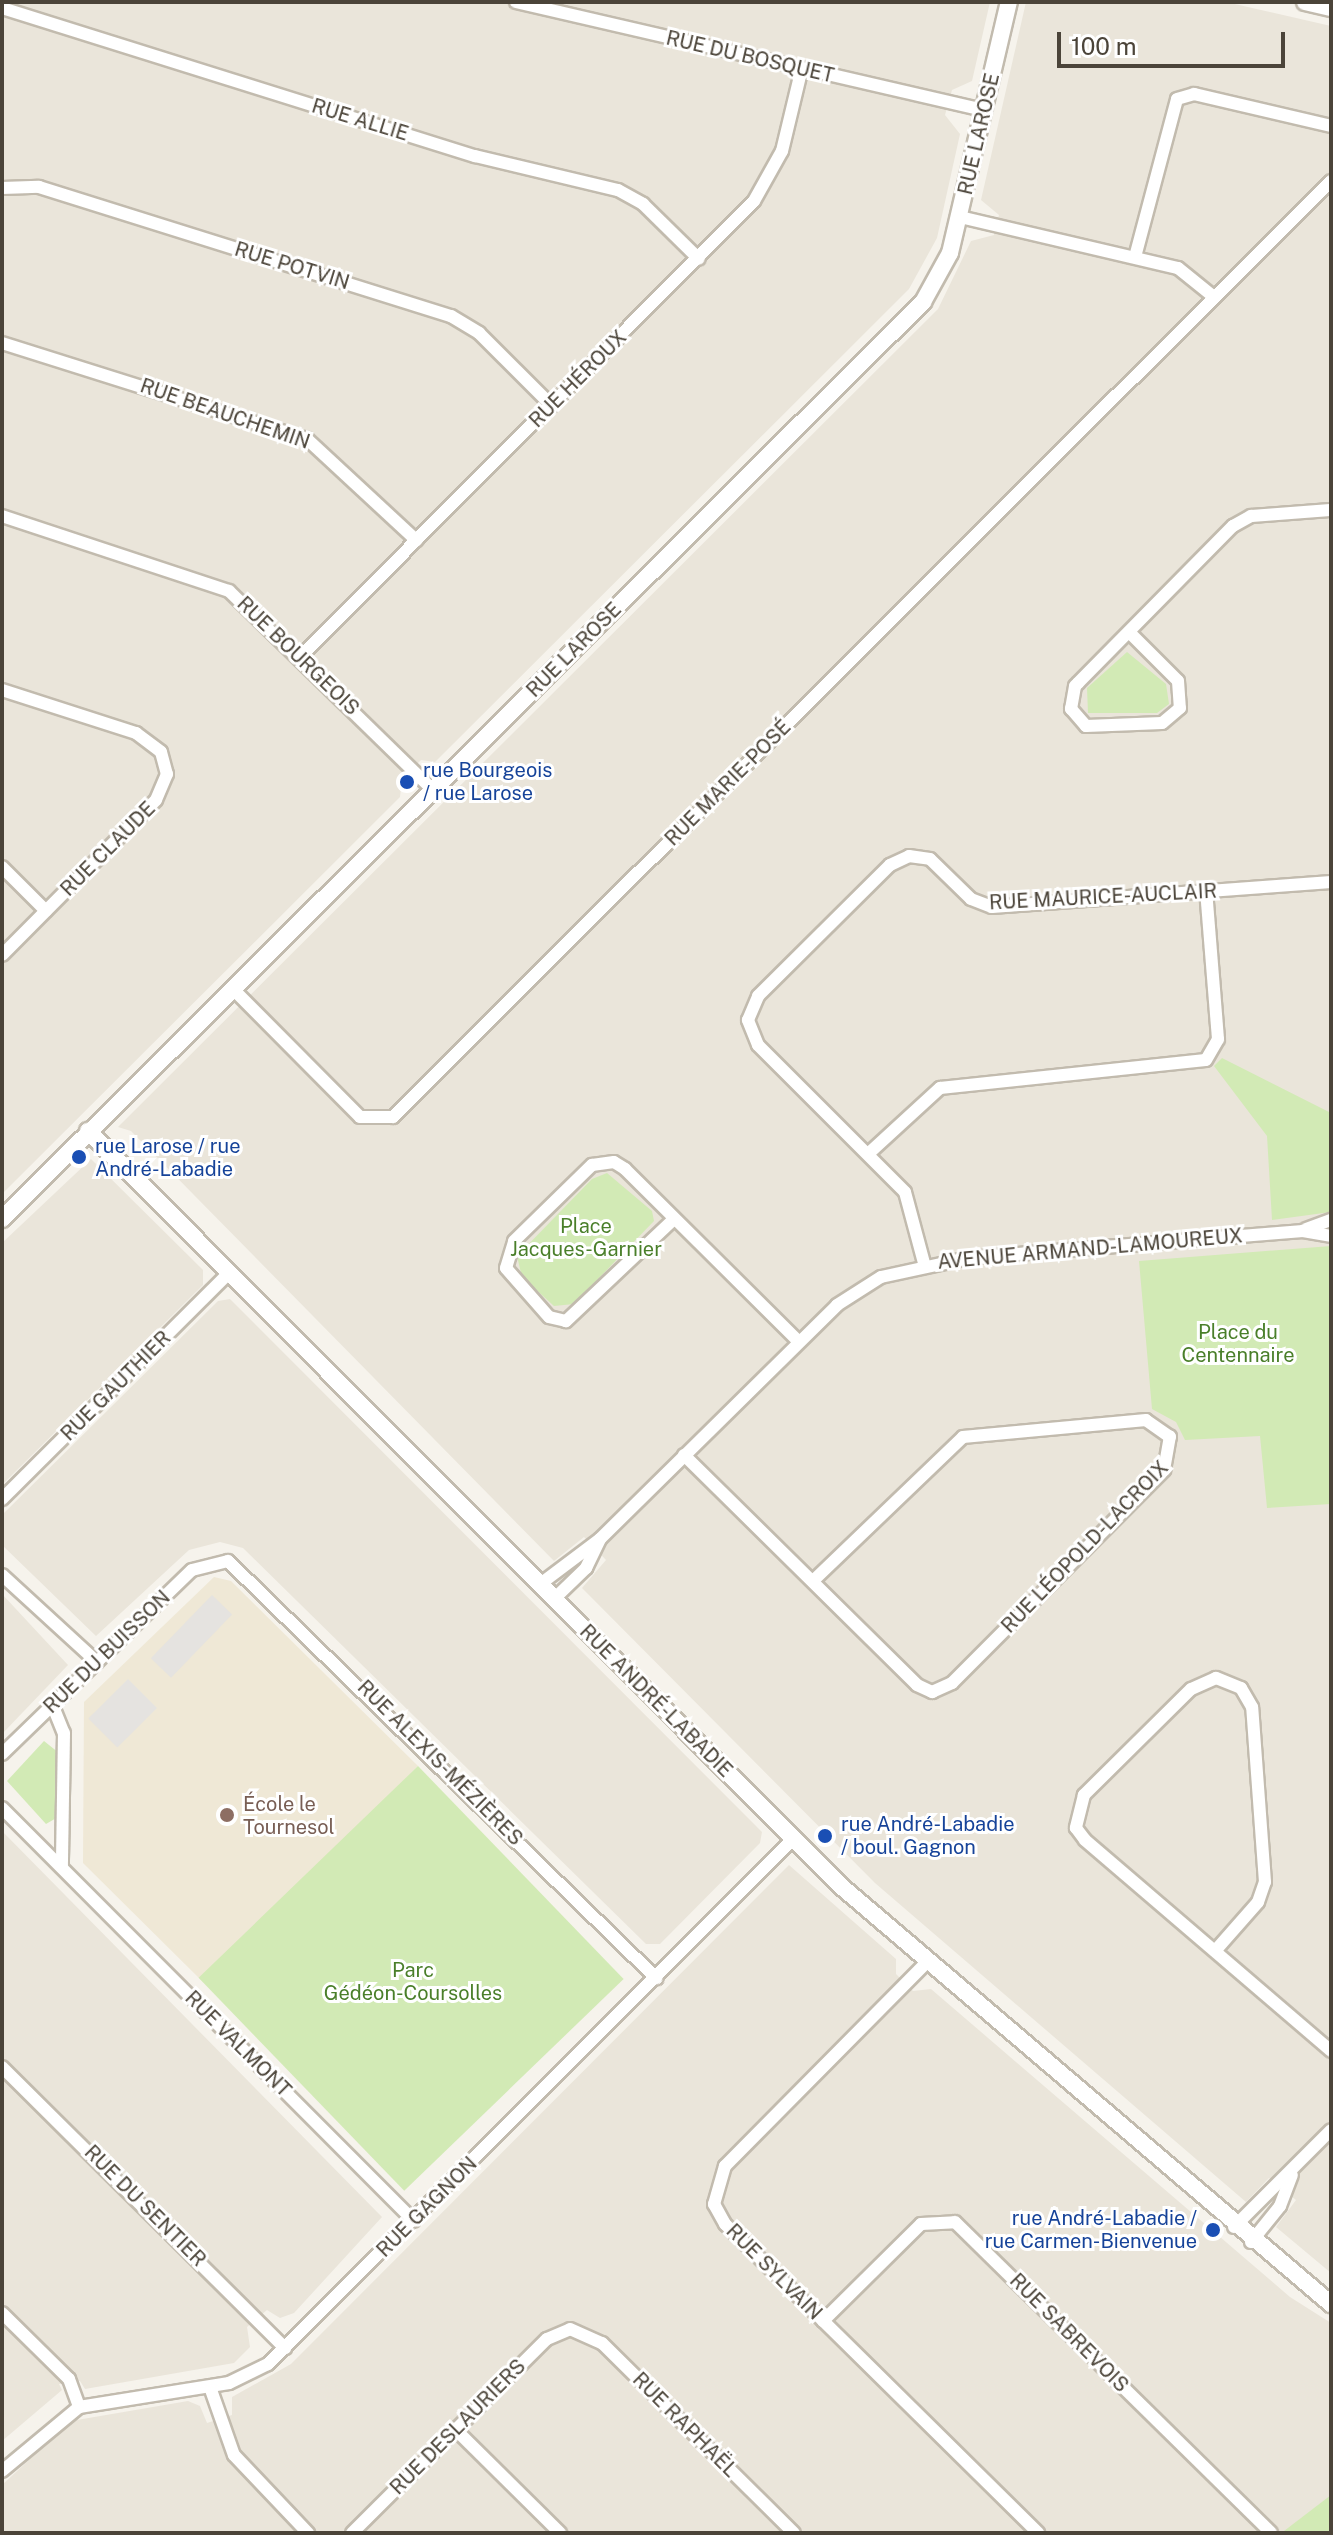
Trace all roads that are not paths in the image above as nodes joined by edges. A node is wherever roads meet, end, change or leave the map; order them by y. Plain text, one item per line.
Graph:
1 (516, 2) edge
2 (1009, 2) edge
3 (1305, 2) edge
4 (2, 8) edge
5 (1331, 8) edge
6 (802, 68) junction
7 (985, 110) junction
8 (1331, 126) edge
9 (1331, 181) edge
10 (2, 188) edge
11 (960, 217) junction
12 (1135, 257) junction
13 (699, 259) junction
14 (1214, 297) junction
15 (2, 343) edge
16 (552, 406) junction
17 (1331, 510) edge
18 (2, 516) edge
19 (416, 540) junction
20 (1129, 632) junction
21 (300, 657) junction
22 (2, 690) edge
23 (433, 790) junction
24 (2, 867) edge
25 (1331, 882) edge
26 (1206, 891) junction
27 (46, 911) junction
28 (2, 955) edge
29 (233, 989) junction
30 (88, 1131) junction
31 (868, 1154) junction
32 (2, 1219) edge
33 (674, 1219) junction
34 (1331, 1220) edge
35 (1303, 1231) junction
36 (1331, 1236) edge
37 (924, 1263) junction
38 (229, 1273) junction
39 (798, 1341) junction
40 (684, 1455) junction
41 (2, 1499) edge
42 (600, 1539) junction
43 (217, 1559) joint
44 (2, 1575) edge
45 (813, 1581) junction
46 (539, 1585) junction
47 (554, 1599) junction
48 (97, 1662) junction
49 (52, 1704) junction
50 (2, 1754) edge
51 (2, 1808) edge
52 (794, 1838) junction
53 (62, 1867) junction
54 (1215, 1951) junction
55 (926, 1963) junction
56 (656, 1978) junction
57 (1331, 2051) edge
58 (2, 2067) edge
59 (1331, 2130) edge
60 (1292, 2175) junction
61 (414, 2221) junction
62 (1234, 2227) junction
63 (1251, 2242) junction
64 (1331, 2304) edge
65 (2, 2313) edge
66 (823, 2321) junction
67 (570, 2329) joint
68 (285, 2348) junction
69 (210, 2387) junction
70 (79, 2407) junction
71 (455, 2429) junction
72 (2, 2471) edge
73 (308, 2533) edge
74 (352, 2533) edge
75 (560, 2533) edge
76 (794, 2533) edge
77 (1038, 2533) edge
78 (1271, 2533) edge

1 - 6 street, RUE DU BOSQUET
2 - 7 street, RUE LAROSE
3 - 5 street
4 - 13 street, RUE ALLIE
6 - 7 street, RUE DU BOSQUET
6 - 13 street, RUE HÉROUX
7 - 11 street, RUE LAROSE
8 - 12 street
9 - 14 street, RUE MARIE-POSÉ
10 - 16 street, RUE POTVIN
11 - 12 street
11 - 23 street, RUE LAROSE
12 - 14 street
13 - 16 street, RUE HÉROUX
14 - 29 street, RUE MARIE-POSÉ
15 - 19 street, RUE BEAUCHEMIN
16 - 19 street, RUE HÉROUX
17 - 20 street
18 - 21 street, RUE BOURGEOIS
19 - 21 street, RUE HÉROUX
20 - 20 street
21 - 23 street, RUE BOURGEOIS
22 - 27 street, RUE CLAUDE
23 - 29 street, RUE LAROSE
24 - 27 street
25 - 26 street, RUE MAURICE-AUCLAIR
26 - 31 street
26 - 31 street, RUE MAURICE-AUCLAIR
27 - 28 street, RUE CLAUDE
29 - 30 street, RUE LAROSE
30 - 32 street, RUE LAROSE
30 - 38 street, RUE ANDRÉ-LABADIE
31 - 37 street, RUE MAURICE-AUCLAIR
33 - 33 street
33 - 39 street
34 - 35 street, AVENUE ARMAND-LAMOUREUX
35 - 36 street, AVENUE ARMAND-LAMOUREUX
35 - 37 street, AVENUE ARMAND-LAMOUREUX
37 - 39 street, AVENUE ARMAND-LAMOUREUX
38 - 41 street, RUE GAUTHIER
38 - 46 street, RUE ANDRÉ-LABADIE
39 - 40 street, AVENUE ARMAND-LAMOUREUX
40 - 42 street, AVENUE ARMAND-LAMOUREUX
40 - 45 street, RUE LÉOPOLD-LACROIX
42 - 46 street, AVENUE ARMAND-LAMOUREUX
42 - 47 street, AVENUE ARMAND-LAMOUREUX
43 - 48 street, RUE DU BUISSON
43 - 56 street, RUE ALEXIS-MÉZIÈRES
44 - 48 street
45 - 45 street, RUE LÉOPOLD-LACROIX
46 - 47 street, RUE ANDRÉ-LABADIE
47 - 52 street, RUE ANDRÉ-LABADIE
48 - 49 street, RUE DU BUISSON
49 - 50 street, RUE DU BUISSON
49 - 53 street
51 - 53 street, RUE VALMONT
52 - 55 street, RUE ANDRÉ-LABADIE
52 - 56 street, RUE GAGNON
53 - 61 street, RUE VALMONT
54 - 54 street
54 - 57 street
55 - 62 street, RUE ANDRÉ-LABADIE
55 - 66 street, RUE SYLVAIN
56 - 61 street, RUE GAGNON
58 - 68 street, RUE DU SENTIER
59 - 60 street
60 - 62 street
60 - 63 street
61 - 68 street, RUE GAGNON
62 - 63 street, RUE ANDRÉ-LABADIE
63 - 64 street, RUE ANDRÉ-LABADIE
65 - 70 street
66 - 77 street, RUE SYLVAIN
66 - 78 street, RUE SABREVOIS
67 - 71 street, RUE DESLAURIERS
67 - 76 street, RUE RAPHAËL
68 - 69 street, RUE GAGNON
69 - 70 street, RUE GAGNON
69 - 73 street
70 - 72 street, RUE GAGNON
71 - 74 street, RUE DESLAURIERS
71 - 75 street

